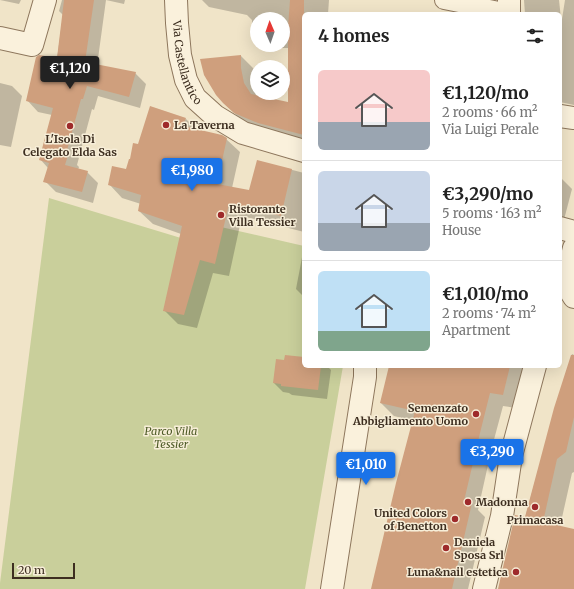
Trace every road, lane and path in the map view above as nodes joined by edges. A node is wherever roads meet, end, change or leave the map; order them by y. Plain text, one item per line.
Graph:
1 (45, 0) edge
2 (176, 0) edge
3 (444, 0) edge
4 (509, 8) edge
5 (0, 38) edge
6 (562, 116) edge
7 (574, 118) edge
8 (302, 150) edge
9 (562, 229) edge
10 (574, 232) edge
11 (574, 248) edge
12 (568, 297) edge
13 (534, 368) edge
14 (365, 372) edge
15 (332, 589) edge
16 (484, 589) edge

1 - 5 street
2 - 8 street, Via Castellantico
3 - 4 street
6 - 7 street
9 - 10 street
11 - 12 street
13 - 16 street
14 - 15 street

